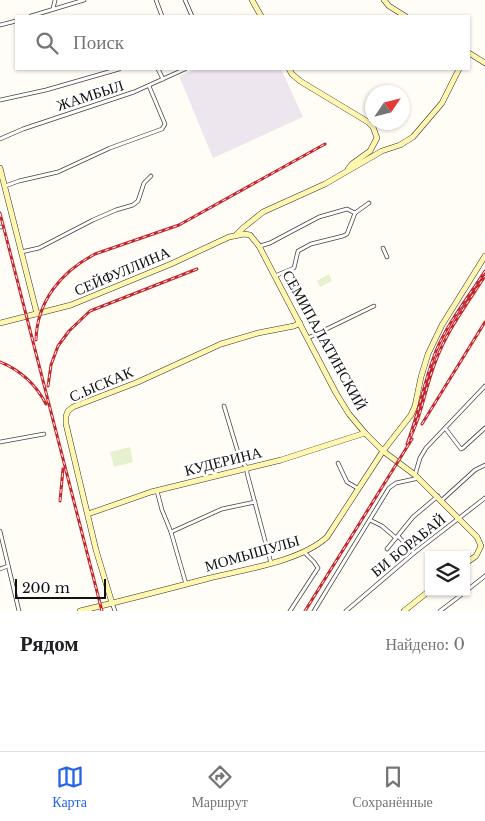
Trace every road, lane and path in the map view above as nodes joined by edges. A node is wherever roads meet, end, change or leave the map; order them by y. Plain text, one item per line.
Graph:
1 (55, 0) edge
2 (84, 0) edge
3 (156, 0) edge
4 (185, 0) edge
5 (252, 0) edge
6 (384, 0) edge
7 (52, 9) junction
8 (34, 15) edge
9 (162, 15) edge
10 (192, 15) edge
11 (260, 15) edge
12 (404, 15) edge
13 (15, 21) edge
14 (0, 25) edge
15 (470, 56) edge
16 (485, 63) edge
17 (116, 70) edge
18 (158, 70) edge
19 (179, 70) edge
20 (290, 70) edge
21 (459, 70) edge
22 (163, 79) junction
23 (149, 86) junction
24 (0, 100) edge
25 (0, 139) edge
26 (0, 168) edge
27 (347, 171) junction
28 (151, 176) dead end
29 (5, 187) junction
30 (369, 203) dead end
31 (355, 213) junction
32 (236, 235) junction
33 (250, 236) joint
34 (259, 246) junction
35 (383, 248) dead end
36 (20, 252) junction
37 (485, 256) edge
38 (387, 257) dead end
39 (276, 276) junction
40 (374, 306) dead end
41 (36, 314) junction
42 (0, 323) edge
43 (300, 323) junction
44 (308, 338) junction
45 (485, 386) edge
46 (479, 392) junction
47 (485, 393) edge
48 (224, 406) dead end
49 (445, 428) junction
50 (485, 428) edge
51 (365, 433) junction
52 (44, 434) dead end
53 (0, 442) edge
54 (383, 451) junction
55 (338, 463) dead end
56 (485, 465) edge
57 (247, 468) junction
58 (417, 477) junction
59 (359, 490) junction
60 (157, 491) junction
61 (440, 498) junction
62 (485, 498) edge
63 (254, 502) junction
64 (88, 514) junction
65 (460, 518) junction
66 (370, 520) junction
67 (0, 531) edge
68 (172, 532) junction
69 (397, 537) junction
70 (483, 546) edge
71 (388, 549) dead end
72 (304, 552) junction
73 (414, 553) junction
74 (470, 560) edge
75 (271, 563) junction
76 (8, 566) junction
77 (0, 569) edge
78 (485, 576) edge
79 (186, 584) junction
80 (470, 589) edge
81 (425, 595) edge
82 (461, 596) edge
83 (112, 603) junction
84 (93, 610) edge
85 (19, 611) edge
86 (80, 611) edge
87 (115, 611) edge
88 (290, 611) edge
89 (314, 611) edge
90 (346, 611) edge
91 (404, 611) edge
92 (440, 611) edge

1 - 7 street
2 - 7 street
3 - 9 street
4 - 10 street
5 - 11 street
6 - 12 street
7 - 8 street
13 - 14 street
15 - 16 street
17 - 24 street
18 - 22 street
19 - 22 street, ЖАМБЫЛ
20 - 27 street
21 - 27 street
22 - 23 street, ЖАМБЫЛ
23 - 25 street, ЖАМБЫЛ
23 - 29 street
26 - 29 street
27 - 32 street
28 - 36 street
29 - 36 street
30 - 31 street
31 - 34 street
31 - 39 street
32 - 33 street, СЕЙФУЛЛИНА
32 - 41 street, СЕЙФУЛЛИНА
33 - 34 street, СЕМИПАЛАТИНСКИЙ
34 - 39 street, СЕМИПАЛАТИНСКИЙ
35 - 38 street
36 - 41 street
37 - 54 street, МОМЫШУЛЫ
39 - 43 street, СЕМИПАЛАТИНСКИЙ
40 - 44 street
41 - 42 street, СЕЙФУЛЛИНА
43 - 44 street, СЕМИПАЛАТИНСКИЙ
43 - 64 street, С.ЫСКАК
44 - 51 street, СЕМИПАЛАТИНСКИЙ
45 - 46 street
46 - 47 street
46 - 49 street
48 - 57 street
49 - 50 street
49 - 58 street
51 - 54 street, СЕМИПАЛАТИНСКИЙ
51 - 57 street, КУДЕРИНА
52 - 53 street
54 - 58 street, СЕМИПАЛАТИНСКИЙ
54 - 59 street, МОМЫШУЛЫ
55 - 59 street
56 - 61 street
57 - 60 street, КУДЕРИНА
57 - 63 street
58 - 61 street, СЕМИПАЛАТИНСКИЙ
58 - 66 street
59 - 72 street, МОМЫШУЛЫ
60 - 64 street, КУДЕРИНА
60 - 68 street
61 - 65 street, СЕМИПАЛАТИНСКИЙ
61 - 69 street
62 - 65 street, БИ БОРАБАЙ
63 - 68 street
63 - 75 street
64 - 83 street, С.ЫСКАК
65 - 70 street, СЕМИПАЛАТИНСКИЙ
65 - 73 street, БИ БОРАБАЙ
66 - 69 street
66 - 89 street
67 - 76 street
68 - 79 street
69 - 71 street
69 - 73 street
70 - 74 street
72 - 75 street, МОМЫШУЛЫ
72 - 88 street
73 - 90 street, БИ БОРАБАЙ
75 - 79 street, МОМЫШУЛЫ
76 - 77 street
76 - 85 street
78 - 80 street
79 - 83 street, МОМЫШУЛЫ
81 - 91 street
82 - 92 street
83 - 84 street, МОМЫШУЛЫ
83 - 87 street
84 - 86 street, МОМЫШУЛЫ

